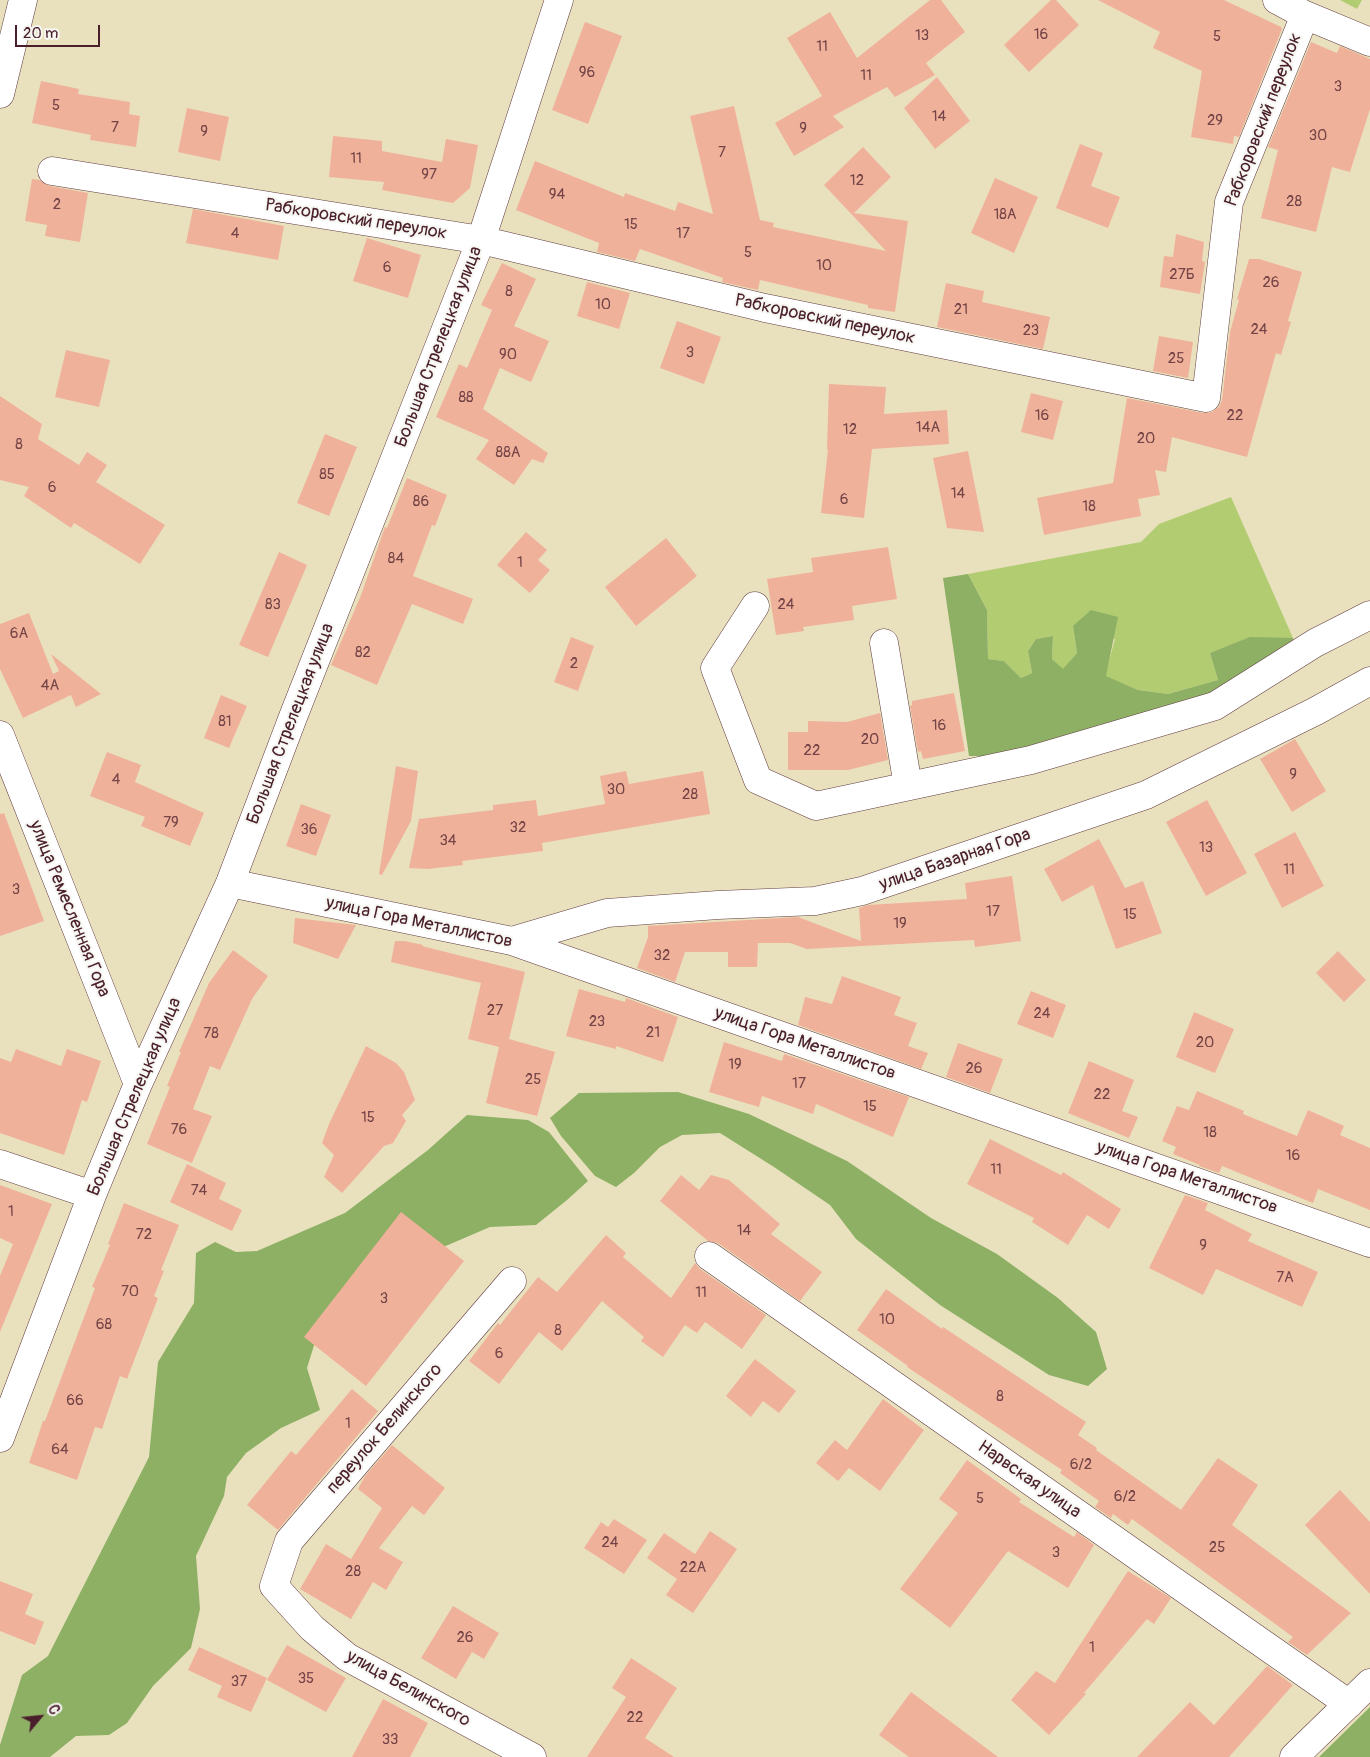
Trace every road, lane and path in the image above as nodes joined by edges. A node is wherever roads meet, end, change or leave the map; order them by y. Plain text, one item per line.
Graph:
1 (23, 0) edge
2 (559, 0) edge
3 (1277, 0) edge
4 (1305, 15) junction
5 (1370, 42) edge
6 (0, 94) edge
7 (52, 171) dead end
8 (481, 240) junction
9 (755, 606) dead end
10 (1370, 615) edge
11 (884, 643) dead end
12 (1370, 681) edge
13 (0, 735) edge
14 (908, 786) junction
15 (230, 883) junction
16 (512, 941) junction
17 (138, 1084) junction
18 (0, 1164) edge
19 (92, 1195) junction
20 (1370, 1243) edge
21 (709, 1256) dead end
22 (512, 1281) dead end
23 (0, 1438) edge
24 (274, 1586) joint
25 (1370, 1683) edge
26 (1349, 1704) junction
27 (532, 1757) edge
28 (1294, 1757) edge

1 - 6 street
2 - 8 street, Большая Стрелецкая улица
3 - 4 street
4 - 5 street
4 - 8 street, Рабкоровский переулок
7 - 8 street, Рабкоровский переулок
8 - 15 street, Большая Стрелецкая улица
9 - 14 street
10 - 14 street
11 - 14 street
12 - 16 street, улица Базарная Гора
13 - 17 street, улица Ремесленная Гора
15 - 16 street, улица Гора Металлистов
15 - 17 street, Большая Стрелецкая улица
16 - 20 street, улица Гора Металлистов
17 - 19 street, Большая Стрелецкая улица
18 - 19 street
19 - 23 street, Большая Стрелецкая улица
21 - 26 street, Нарвская улица
22 - 24 street, переулок Белинского
24 - 27 street, улица Белинского
25 - 26 street
26 - 28 street

